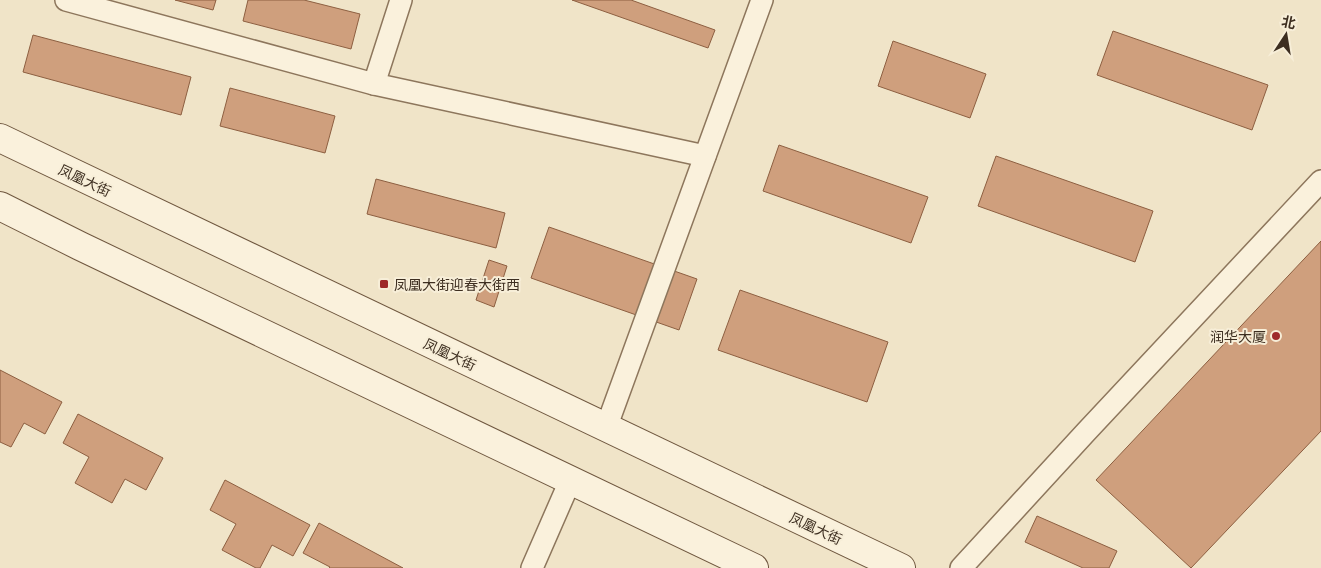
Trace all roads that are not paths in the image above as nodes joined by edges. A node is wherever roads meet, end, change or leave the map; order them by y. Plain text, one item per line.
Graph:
1 (66, 0) edge
2 (401, 0) edge
3 (762, 0) edge
4 (374, 84) junction
5 (0, 138) edge
6 (705, 156) junction
7 (1321, 181) edge
8 (0, 206) edge
9 (606, 428) junction
10 (570, 481) junction
11 (532, 568) edge
12 (754, 568) edge
13 (901, 568) edge
14 (961, 568) edge

1 - 4 street
2 - 4 street
3 - 6 street
4 - 6 street
5 - 9 main road, 凤凰大街
6 - 9 street
7 - 14 street
8 - 10 main road
9 - 13 main road, 凤凰大街
10 - 11 street
10 - 12 main road

